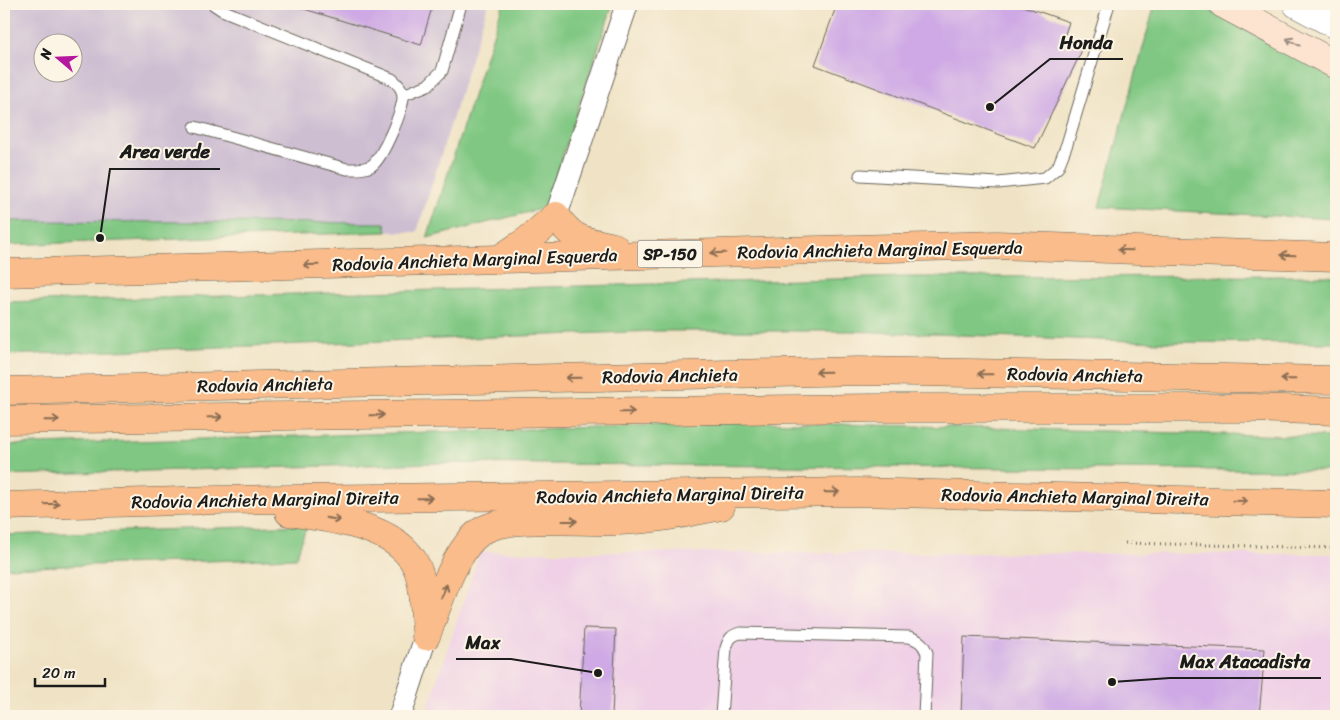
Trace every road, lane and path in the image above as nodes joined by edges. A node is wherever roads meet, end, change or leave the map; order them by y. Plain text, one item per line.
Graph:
1 (213, 4) edge
2 (461, 4) edge
3 (627, 4) edge
4 (1109, 4) edge
5 (1223, 4) edge
6 (1296, 4) edge
7 (1336, 25) edge
8 (1336, 65) edge
9 (403, 95) junction
10 (195, 127) dead end
11 (860, 175) dead end
12 (556, 216) junction
13 (650, 255) junction
14 (1336, 257) edge
15 (497, 260) junction
16 (4, 273) edge
17 (1336, 380) edge
18 (4, 391) edge
19 (1336, 411) edge
20 (4, 420) edge
21 (776, 494) junction
22 (216, 500) junction
23 (1336, 504) edge
24 (4, 506) edge
25 (1125, 544) dead end
26 (1336, 548) edge
27 (426, 636) junction
28 (400, 716) edge
29 (721, 716) edge
30 (924, 716) edge

1 - 9 lane
2 - 9 lane
3 - 12 street
4 - 11 lane
8 -> 5 main road
6 - 7 street
9 - 10 lane
12 - 13 highway
12 - 15 highway
14 -> 13 highway, Rodovia Anchieta Marginal Esquerda / SP-150
13 - 15 highway, Rodovia Anchieta Marginal Esquerda / SP-150
15 -> 16 highway, Rodovia Anchieta Marginal Esquerda / SP-150
17 -> 18 highway, Rodovia Anchieta
20 -> 19 highway, Rodovia Anchieta
22 -> 21 highway, Rodovia Anchieta Marginal Direita
21 -> 23 highway, Rodovia Anchieta Marginal Direita
27 -> 21 highway
24 -> 22 highway, Rodovia Anchieta Marginal Direita
22 -> 27 highway
25 - 26 path
27 - 28 street
29 - 30 lane

